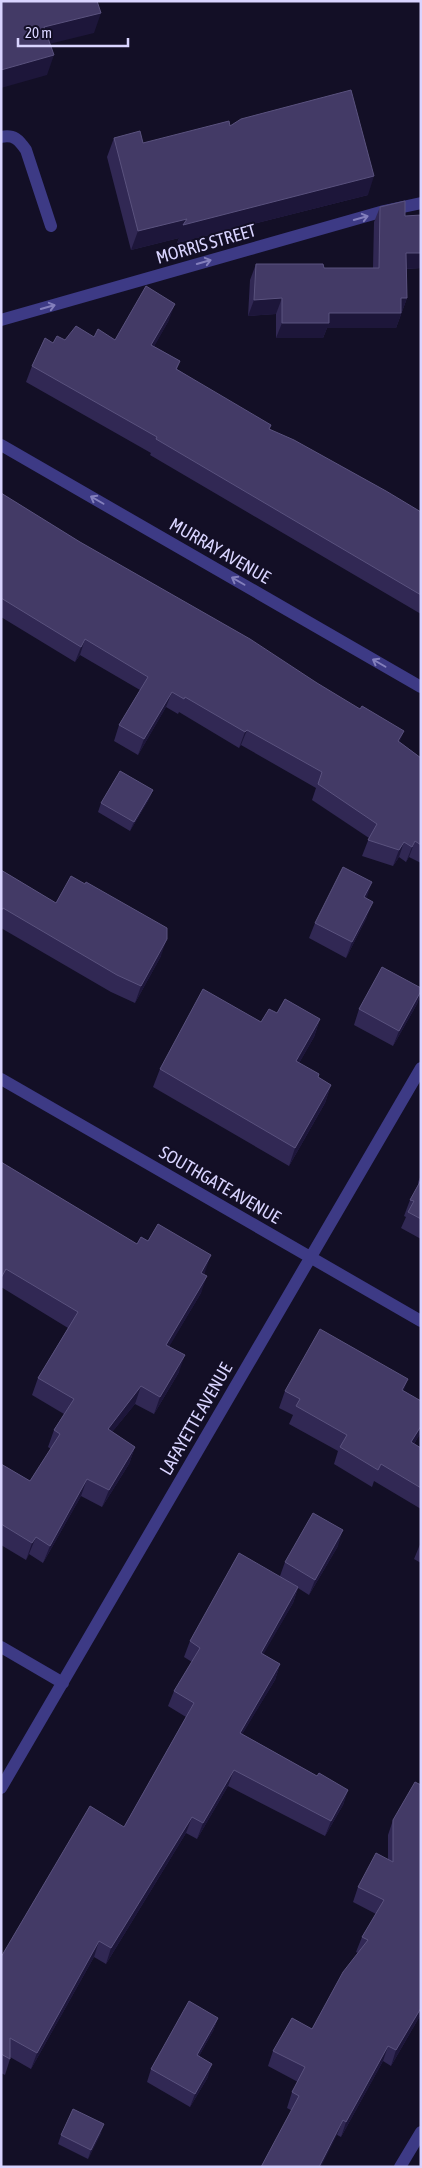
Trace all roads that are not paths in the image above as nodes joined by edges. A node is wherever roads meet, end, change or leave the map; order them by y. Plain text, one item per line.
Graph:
1 (1, 137) edge
2 (421, 204) edge
3 (51, 226) dead end
4 (1, 320) edge
5 (1, 445) edge
6 (421, 687) edge
7 (421, 1068) edge
8 (1, 1079) edge
9 (311, 1258) junction
10 (421, 1321) edge
11 (1, 1647) edge
12 (63, 1683) junction
13 (1, 1788) edge
14 (421, 2132) edge
15 (400, 2167) edge

1 - 3 street
4 -> 2 street, MORRIS STREET
6 -> 5 street, MURRAY AVENUE
7 - 9 street, LAFAYETTE AVENUE
8 - 9 street, SOUTHGATE AVENUE
9 - 10 street, SOUTHGATE AVENUE
9 - 12 street, LAFAYETTE AVENUE
11 - 12 street
12 - 13 street, LAFAYETTE AVENUE
14 - 15 street

